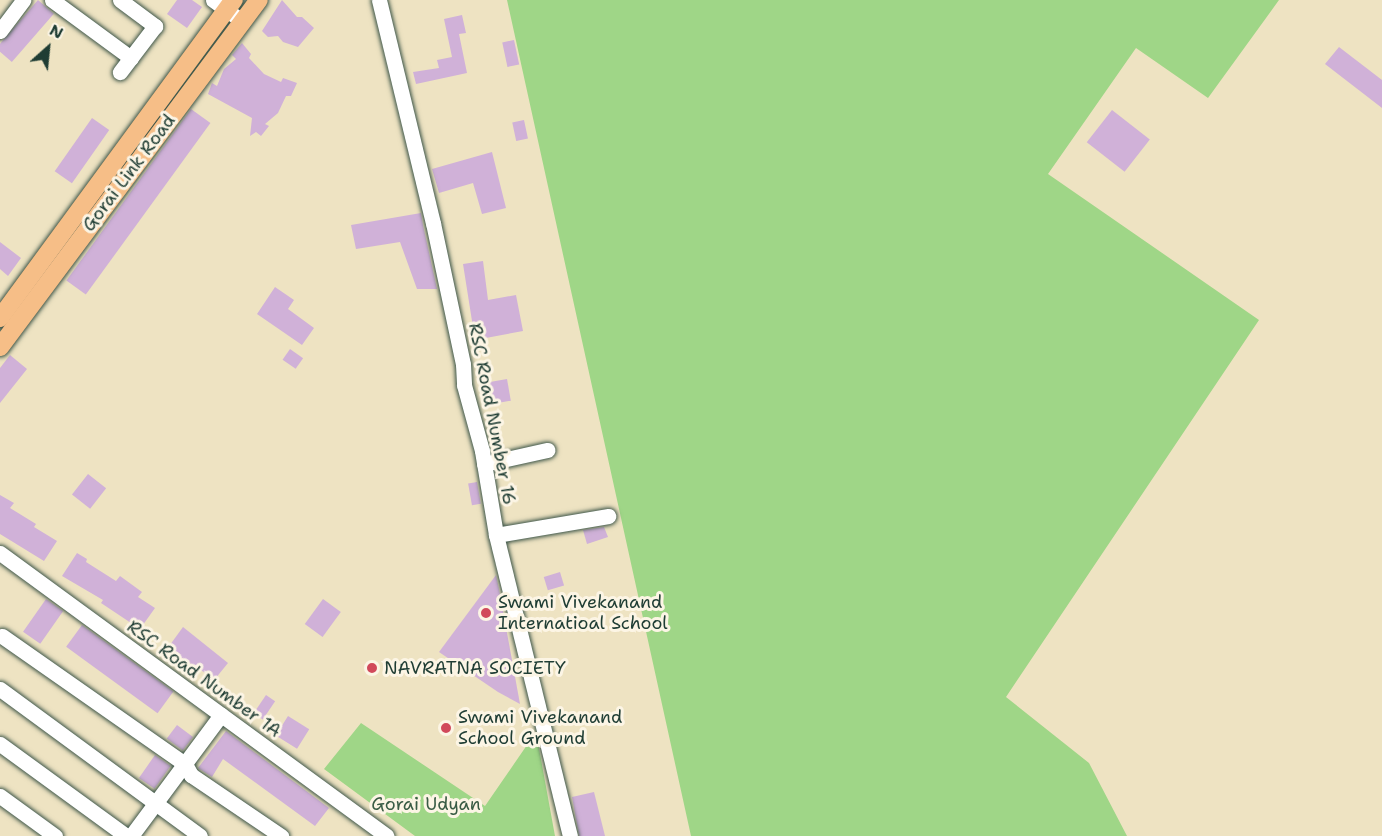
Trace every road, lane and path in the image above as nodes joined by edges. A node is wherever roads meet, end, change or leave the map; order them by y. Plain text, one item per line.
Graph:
1 (23, 0) edge
2 (52, 0) edge
3 (120, 0) edge
4 (259, 0) edge
5 (379, 0) edge
6 (225, 3) edge
7 (243, 22) junction
8 (0, 31) edge
9 (131, 58) junction
10 (120, 72) dead end
11 (0, 318) edge
12 (0, 347) edge
13 (547, 450) dead end
14 (484, 464) junction
15 (608, 516) dead end
16 (496, 535) junction
17 (0, 553) edge
18 (2, 636) dead end
19 (0, 689) edge
20 (221, 715) junction
21 (0, 744) edge
22 (185, 764) junction
23 (0, 796) edge
24 (155, 803) junction
25 (55, 836) edge
26 (126, 836) edge
27 (131, 836) edge
28 (200, 836) edge
29 (281, 836) edge
30 (386, 836) edge
31 (570, 836) edge

1 - 8 street
2 - 9 street
3 - 9 street
4 - 7 main road, Gorai Link Road
5 - 14 street, RSC Road Number 16
6 - 7 street
6 - 11 main road, Gorai Link Road
7 - 12 main road, Gorai Link Road
9 - 10 street
13 - 14 street
14 - 16 street, RSC Road Number 16
15 - 16 street
16 - 31 street, RSC Road Number 16
17 - 20 street, RSC Road Number 1A
18 - 22 street
19 - 24 street
20 - 22 street
20 - 30 street, RSC Road Number 1A
21 - 26 street
22 - 24 street
22 - 29 street
23 - 25 street
24 - 27 street
24 - 28 street

